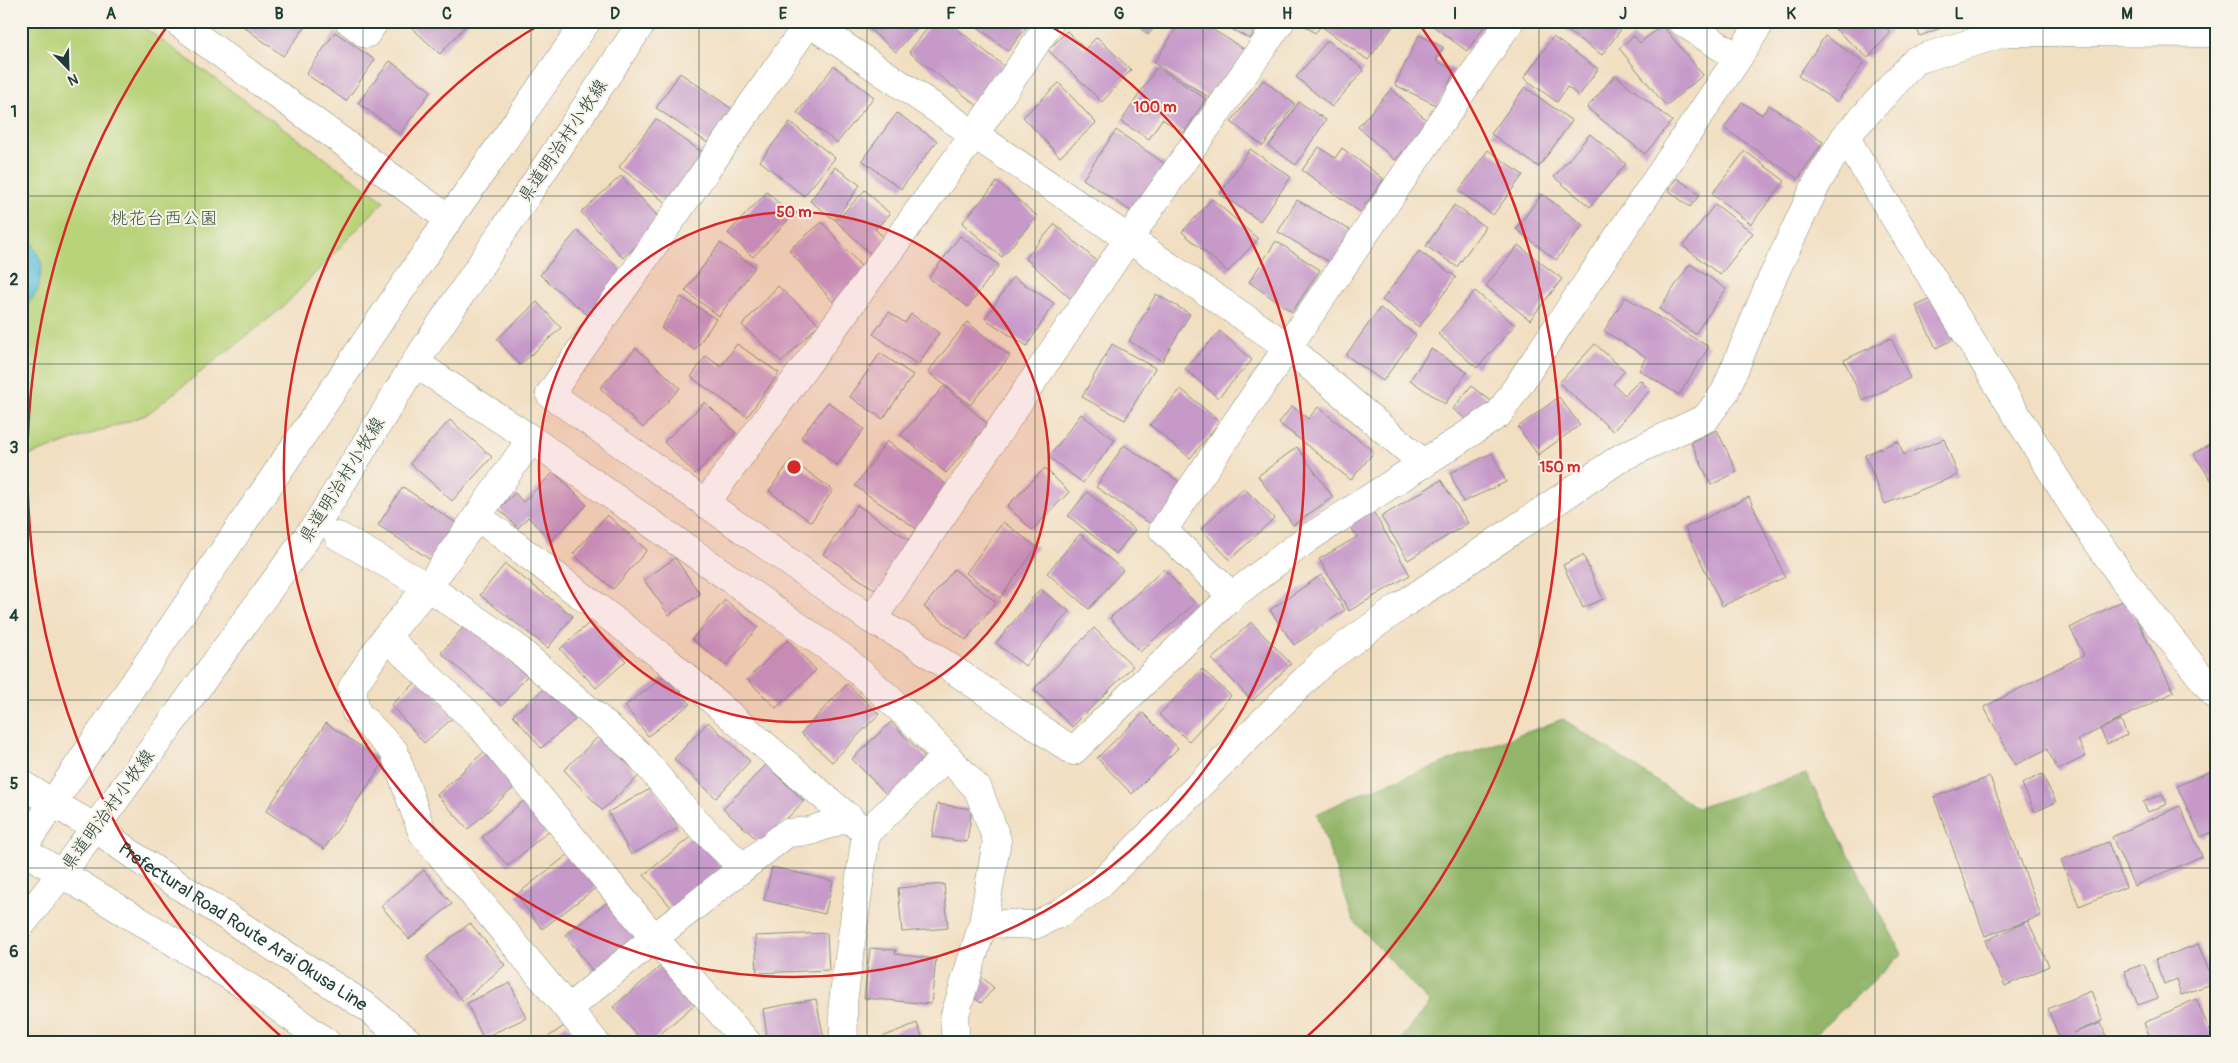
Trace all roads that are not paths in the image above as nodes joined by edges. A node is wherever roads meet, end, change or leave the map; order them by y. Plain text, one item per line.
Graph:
1 (176, 21) edge
2 (349, 21) edge
3 (376, 21) edge
4 (587, 21) edge
5 (643, 21) edge
6 (1051, 21) edge
7 (1281, 21) edge
8 (1510, 21) edge
9 (1681, 21) edge
10 (1761, 21) edge
11 (809, 22) edge
12 (2217, 33) edge
13 (1738, 58) junction
14 (974, 135) junction
15 (1845, 138) junction
16 (449, 219) junction
17 (1129, 238) junction
18 (1288, 347) junction
19 (415, 363) junction
20 (531, 439) junction
21 (1424, 464) junction
22 (705, 504) junction
23 (477, 516) junction
24 (338, 536) dead end
25 (428, 587) junction
26 (1232, 596) junction
27 (872, 620) junction
28 (386, 637) junction
29 (2217, 697) edge
30 (947, 756) junction
31 (21, 784) edge
32 (53, 804) junction
33 (858, 825) junction
34 (94, 827) junction
35 (21, 849) edge
36 (743, 868) junction
37 (62, 873) junction
38 (983, 923) junction
39 (21, 925) edge
40 (654, 938) junction
41 (568, 1009) junction
42 (326, 1042) edge
43 (410, 1042) edge
44 (595, 1042) edge
45 (747, 1042) edge
46 (844, 1042) edge
47 (956, 1042) edge

1 - 16 street
2 - 3 street
4 - 16 street
5 - 19 street, 県道明治村小牧線
6 - 14 street
7 - 17 street
8 - 18 street
9 - 13 street
10 - 13 street
11 - 14 street
11 - 22 street
12 - 15 street
13 - 21 street
14 - 17 street
14 - 22 street
15 - 29 street
15 - 38 street
16 - 32 street
17 - 18 street
17 - 27 street
18 - 21 street
18 - 26 street
19 - 20 street
19 - 34 street, 県道明治村小牧線
20 - 23 street
20 - 30 street
21 - 26 street
22 - 27 street
23 - 25 street
23 - 33 street
24 - 25 street
25 - 28 street
25 - 36 street
26 - 27 street
28 - 40 street
28 - 41 street
30 - 33 street
30 - 38 street
31 - 32 street, Prefectural Road Route Arai Okusa Line
32 - 34 street, Prefectural Road Route Arai Okusa Line
32 - 35 street
33 - 36 street
33 - 46 street
34 - 37 street, 県道明治村小牧線
34 - 43 street, Prefectural Road Route Arai Okusa Line
35 - 37 street
36 - 40 street
37 - 39 street, 県道明治村小牧線
37 - 42 street
38 - 47 street
40 - 41 street
40 - 45 street
41 - 44 street

